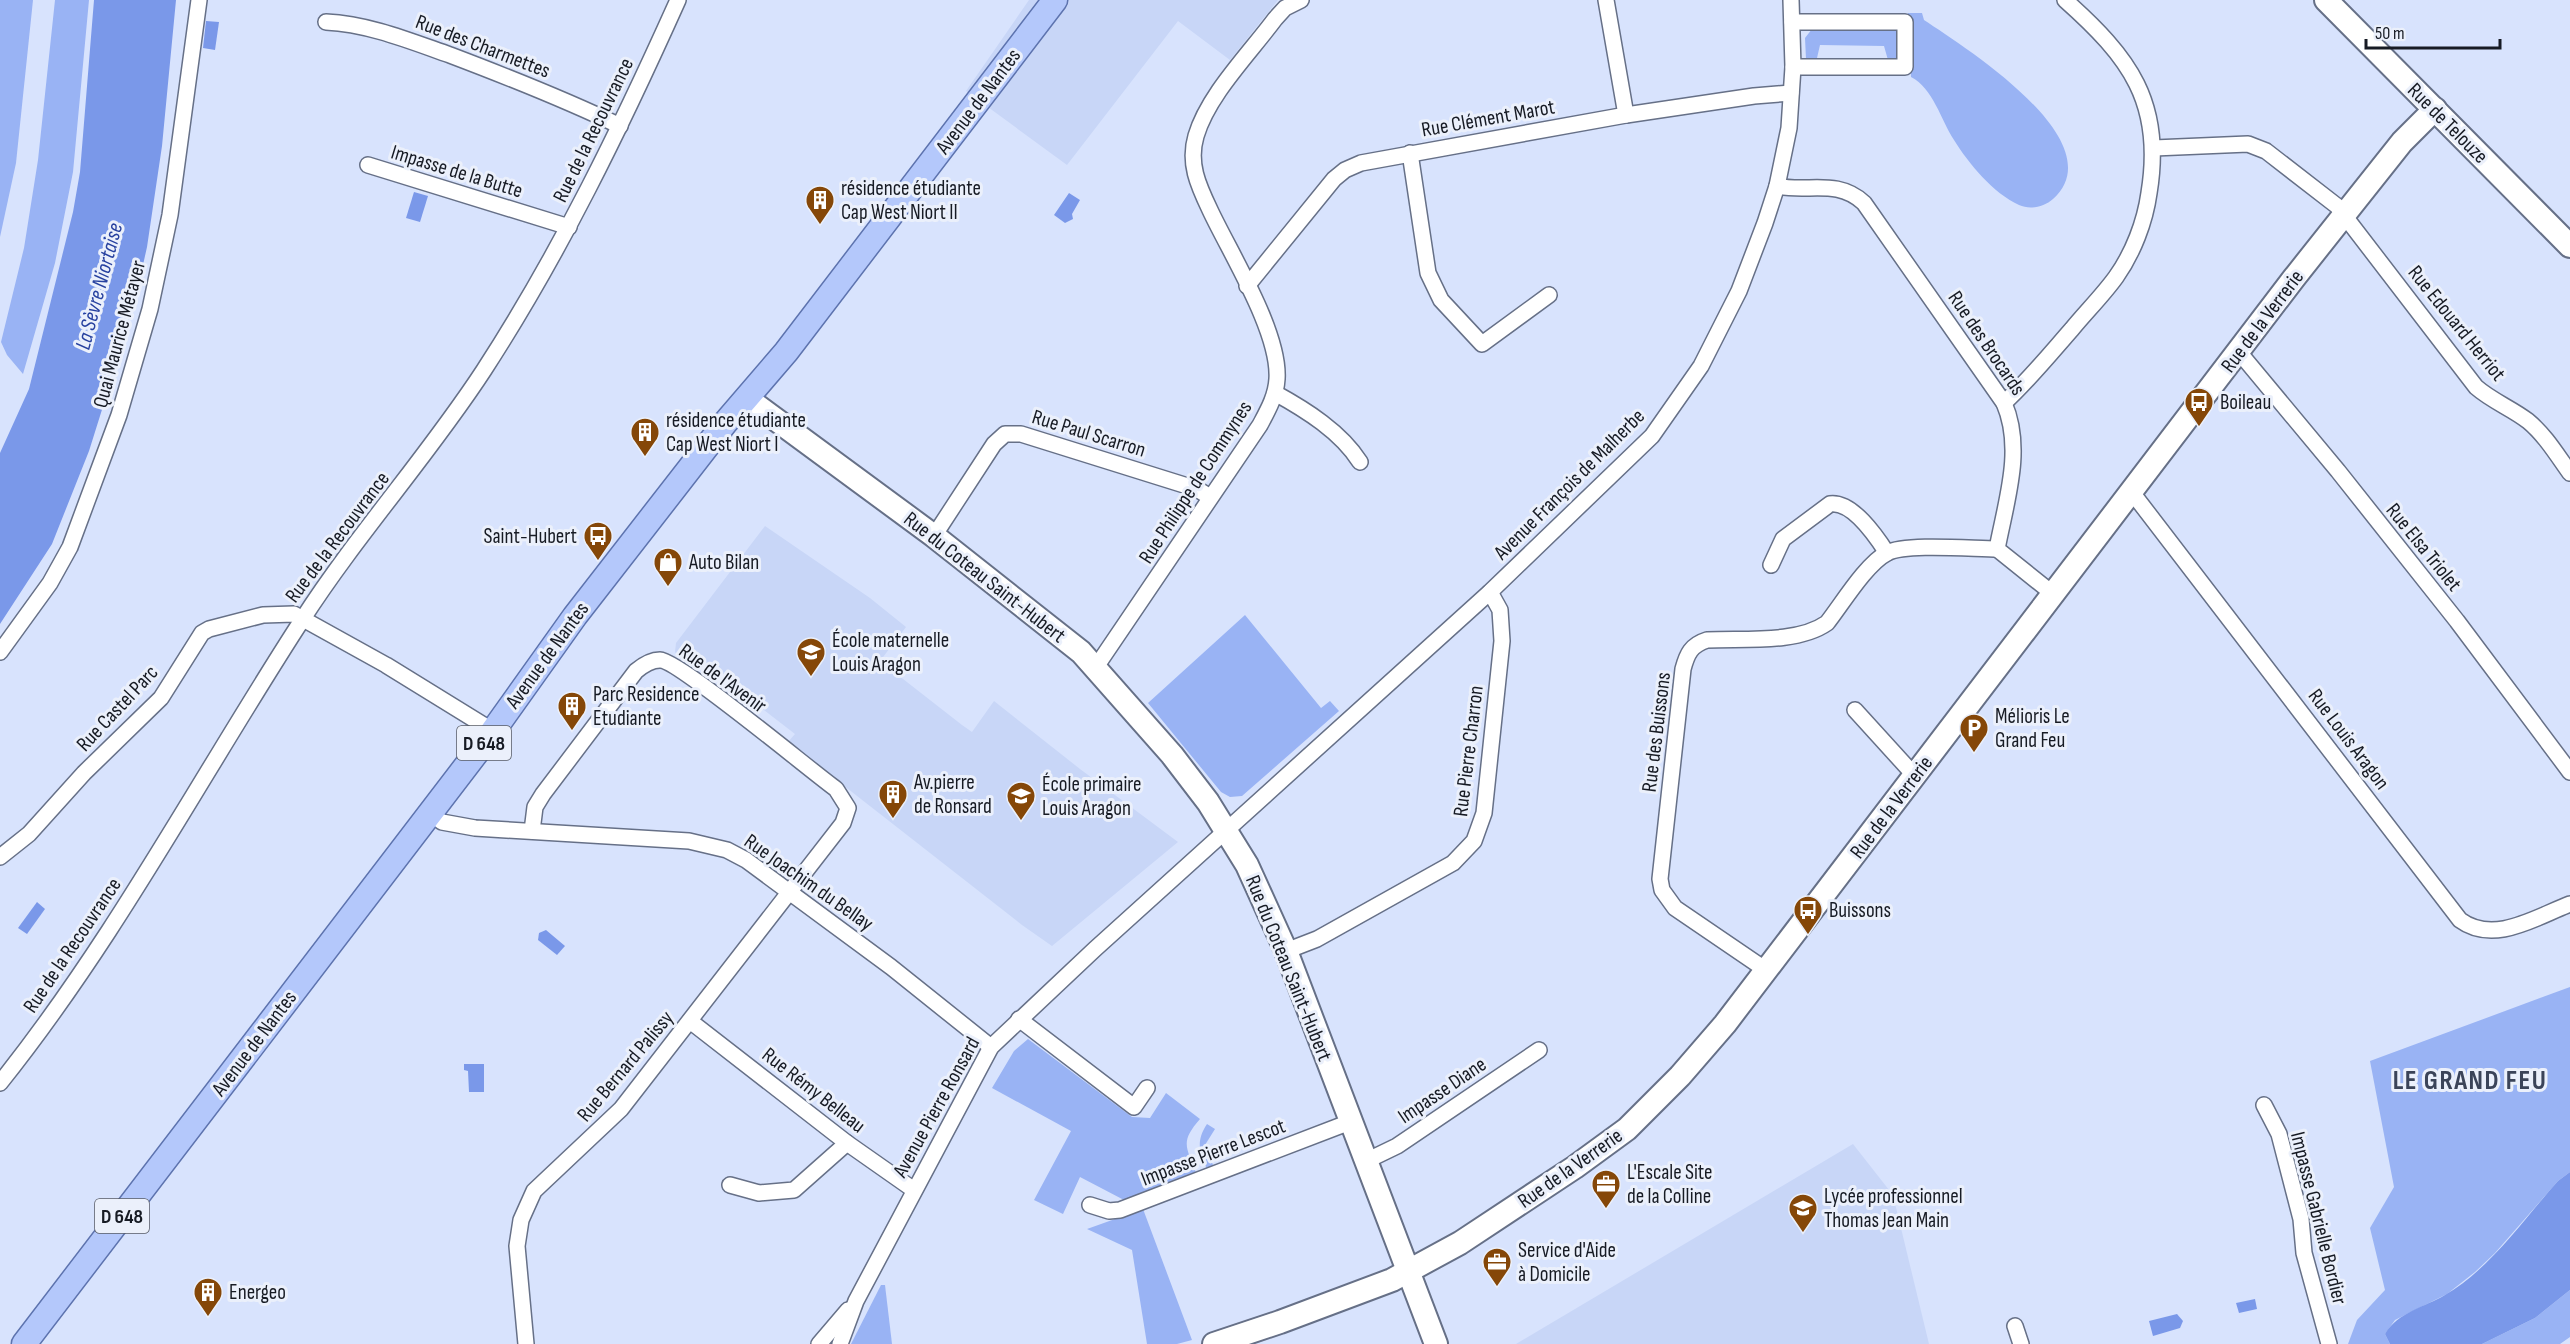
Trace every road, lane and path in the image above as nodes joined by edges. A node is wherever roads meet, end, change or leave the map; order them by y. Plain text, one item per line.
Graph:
1 (199, 0) edge
2 (678, 0) edge
3 (1055, 0) edge
4 (1301, 0) edge
5 (1606, 0) edge
6 (1791, 0) edge
7 (2065, 0) edge
8 (2326, 0) edge
9 (326, 22) dead end
10 (1792, 22) junction
11 (1793, 67) junction
12 (1791, 93) junction
13 (2435, 109) junction
14 (1626, 116) junction
15 (620, 126) junction
16 (2154, 148) junction
17 (1410, 153) junction
18 (368, 165) dead end
19 (1777, 186) junction
20 (2345, 215) junction
21 (569, 227) junction
22 (2570, 246) edge
23 (1247, 286) junction
24 (1549, 295) dead end
25 (2239, 352) junction
26 (1275, 393) junction
27 (748, 399) junction
28 (2004, 403) junction
29 (1360, 462) dead end
30 (2570, 473) edge
31 (2131, 491) junction
32 (1210, 497) junction
33 (934, 536) junction
34 (1997, 549) junction
35 (1887, 553) junction
36 (1771, 565) dead end
37 (1490, 592) junction
38 (2052, 593) junction
39 (303, 618) junction
40 (0, 652) edge
41 (1096, 667) junction
42 (1855, 710) dead end
43 (493, 731) junction
44 (2570, 772) edge
45 (1915, 776) junction
46 (430, 813) junction
47 (532, 831) junction
48 (1226, 831) junction
49 (0, 857) edge
50 (789, 891) junction
51 (2570, 904) edge
52 (1286, 951) junction
53 (1766, 970) junction
54 (1019, 1019) junction
55 (690, 1021) junction
56 (991, 1047) junction
57 (1539, 1050) dead end
58 (0, 1083) edge
59 (1148, 1088) dead end
60 (2264, 1105) dead end
61 (1350, 1122) junction
62 (847, 1143) junction
63 (1366, 1161) junction
64 (730, 1185) dead end
65 (914, 1190) junction
66 (1090, 1205) dead end
67 (1409, 1272) junction
68 (856, 1301) junction
69 (2015, 1326) dead end
70 (24, 1344) edge
71 (526, 1344) edge
72 (819, 1344) edge
73 (840, 1344) edge
74 (1214, 1344) edge
75 (1436, 1344) edge
76 (2021, 1344) edge
77 (2329, 1344) edge

1 - 40 street, Quai Maurice Métayer
2 - 15 street, Rue de la Recouvrance
3 - 27 main road, Avenue de Nantes / D 648
4 - 23 street, Rue Philippe de Commynes
5 - 14 street
6 - 10 street, Avenue François de Malherbe
7 - 16 street
8 - 13 street, Rue de Telouze
9 - 15 street, Rue des Charmettes
10 - 11 street, Avenue François de Malherbe
10 - 11 street
11 - 12 street, Avenue François de Malherbe
12 - 14 street, Rue Clément Marot
12 - 19 street, Avenue François de Malherbe
13 - 20 street, Rue de la Verrerie
13 - 22 street, Rue de Telouze
14 - 17 street, Rue Clément Marot
15 - 21 street, Rue de la Recouvrance
16 - 20 street, Rue Edouard Herriot
16 - 28 street
17 - 23 street, Rue Clément Marot
17 - 24 street
18 - 21 street, Impasse de la Butte
19 - 28 street, Rue des Brocards
19 - 37 street, Avenue François de Malherbe
20 - 25 street, Rue de la Verrerie
20 - 30 street, Rue Edouard Herriot
21 - 39 street, Rue de la Recouvrance
23 - 26 street, Rue Philippe de Commynes
25 - 31 street, Rue de la Verrerie
25 - 44 street, Rue Elsa Triolet
26 - 29 street
26 - 32 street, Rue Philippe de Commynes
27 - 33 street, Rue du Coteau Saint-Hubert
27 - 43 main road, Avenue de Nantes / D 648
28 - 34 street, Rue des Brocards
31 - 38 street, Rue de la Verrerie
31 - 51 street, Rue Louis Aragon
32 - 33 street, Rue Paul Scarron
32 - 41 street, Rue Philippe de Commynes
33 - 41 street, Rue du Coteau Saint-Hubert
34 - 35 street
34 - 38 street
35 - 36 street
35 - 53 street, Rue des Buissons
37 - 48 street, Avenue François de Malherbe
37 - 52 street, Rue Pierre Charron
38 - 45 street, Rue de la Verrerie
39 - 43 street, Rue Castel Parc
39 - 49 street, Rue Castel Parc
39 - 58 street, Rue de la Recouvrance
41 - 48 street, Rue du Coteau Saint-Hubert
42 - 45 street
43 - 46 main road, Avenue de Nantes / D 648
45 - 53 street, Rue de la Verrerie
46 - 47 street, Rue Joachim du Bellay
46 - 70 main road, Avenue de Nantes / D 648
47 - 50 street, Rue Joachim du Bellay
47 - 50 street, Rue de l'Avenir
48 - 52 street, Rue du Coteau Saint-Hubert
48 - 54 street, Avenue Pierre Ronsard
50 - 55 street, Rue Bernard Palissy
50 - 56 street, Rue Joachim du Bellay
52 - 61 street, Rue du Coteau Saint-Hubert
53 - 67 street, Rue de la Verrerie
54 - 56 street, Avenue Pierre Ronsard
54 - 59 street
55 - 62 street, Rue Rémy Belleau
55 - 71 street, Rue Bernard Palissy
56 - 65 street, Avenue Pierre Ronsard
57 - 63 street, Impasse Diane
60 - 77 street, Impasse Gabrielle Bordier
61 - 63 street, Rue du Coteau Saint-Hubert
61 - 66 street, Impasse Pierre Lescot
62 - 64 street
62 - 65 street, Rue Rémy Belleau
63 - 67 street, Rue du Coteau Saint-Hubert
65 - 68 street, Avenue Pierre Ronsard
67 - 74 street, Rue de la Verrerie
67 - 75 street, Rue du Coteau Saint-Hubert
68 - 72 street
68 - 73 street, Avenue Pierre Ronsard
69 - 76 street

